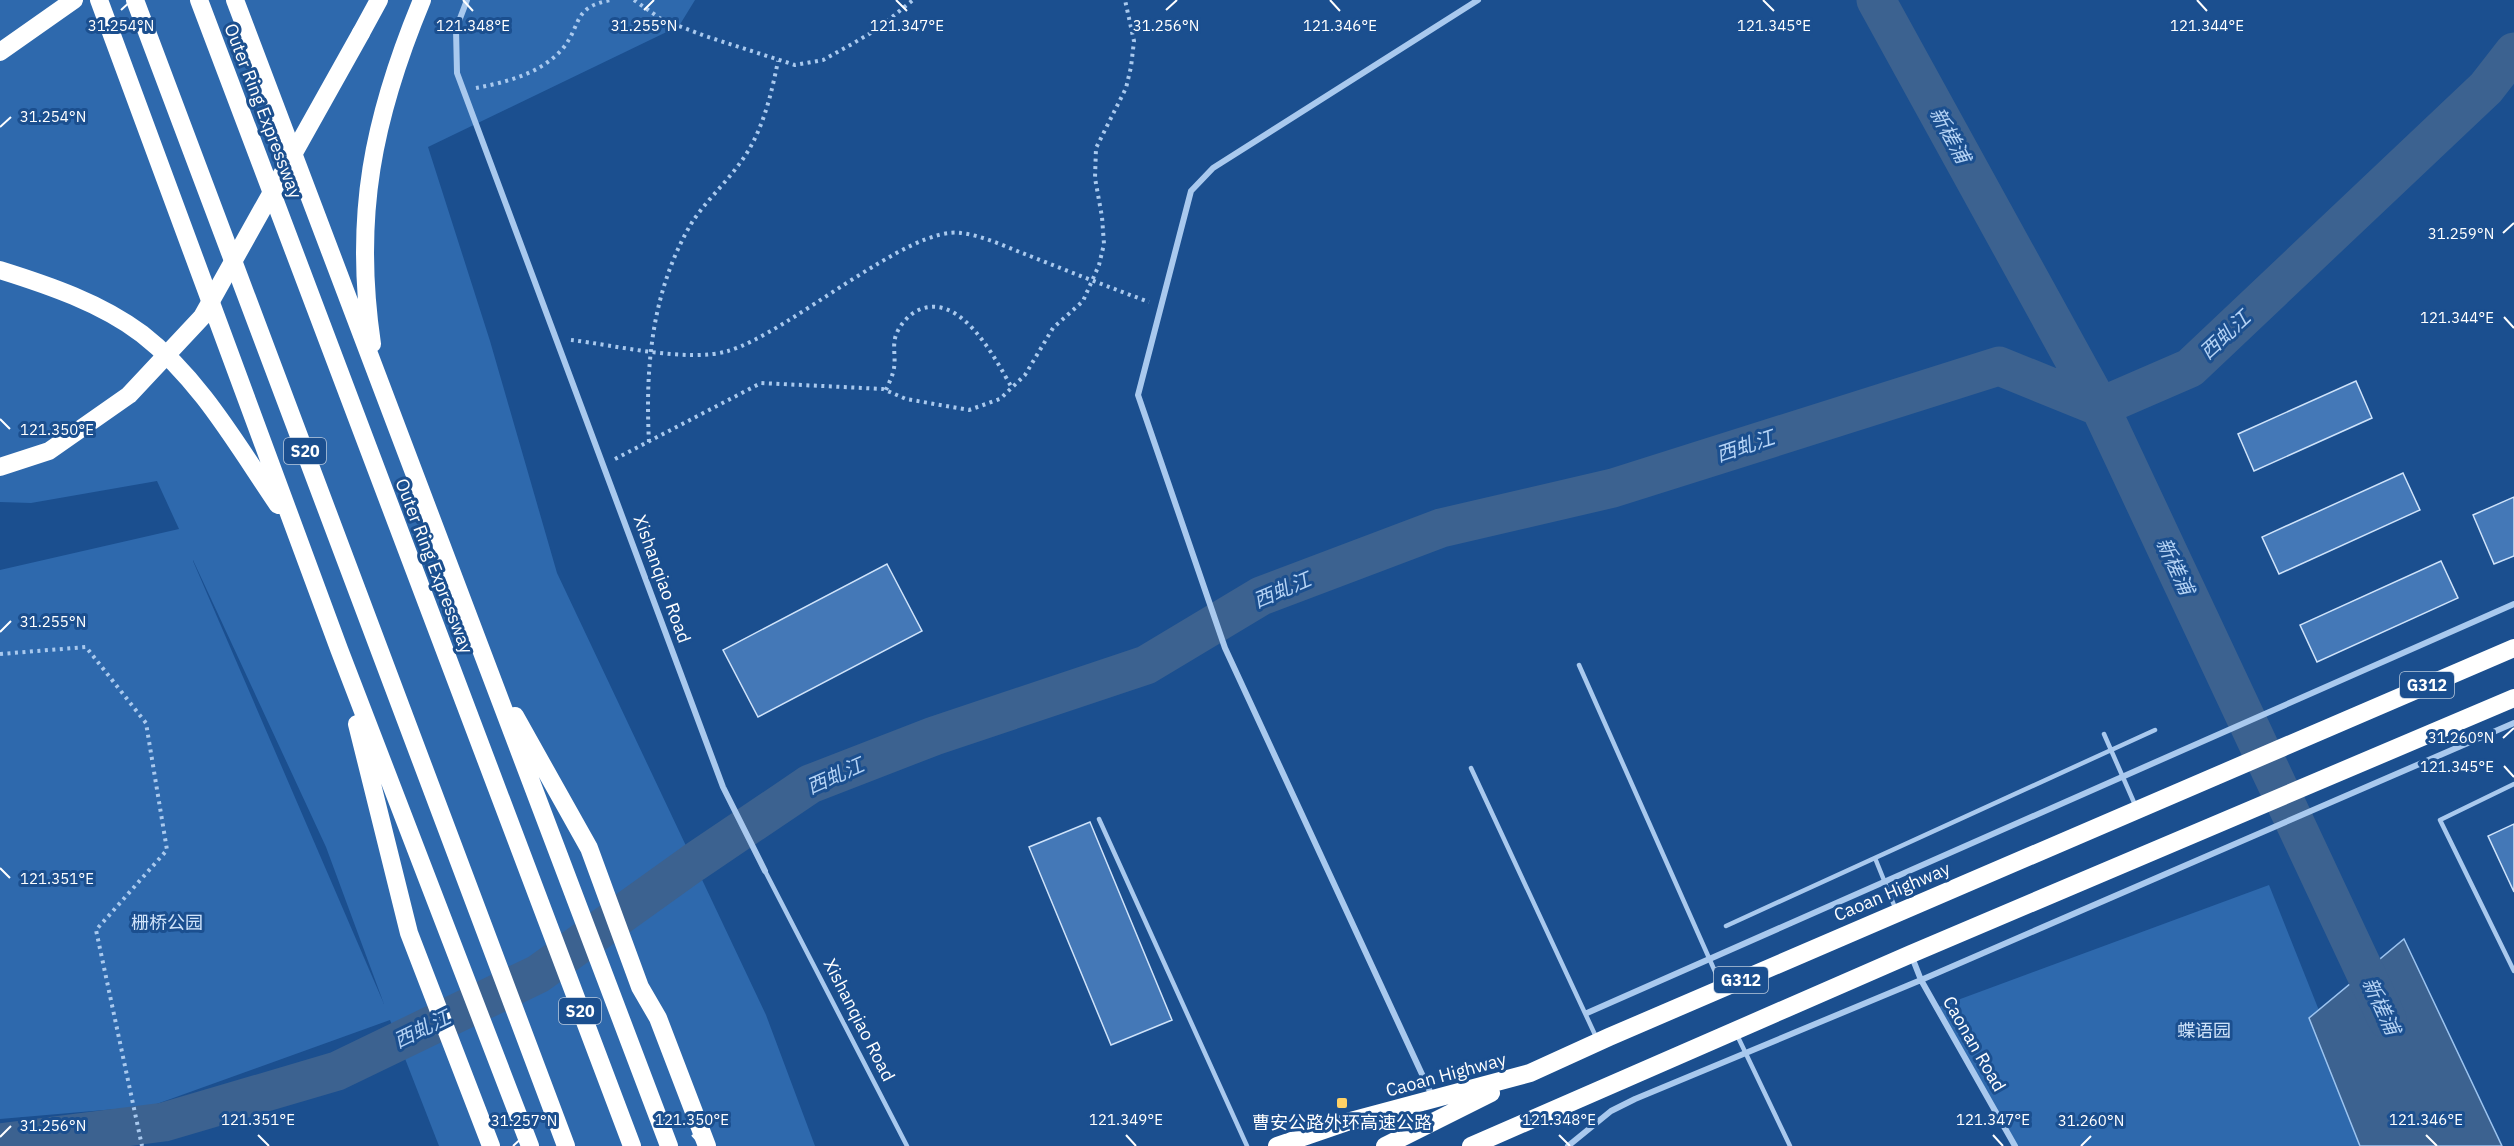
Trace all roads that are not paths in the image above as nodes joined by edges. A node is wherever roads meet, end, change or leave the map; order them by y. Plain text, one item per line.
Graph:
1 (74, 0) edge
2 (99, 0) edge
3 (135, 0) edge
4 (199, 0) edge
5 (235, 0) edge
6 (379, 0) edge
7 (422, 0) edge
8 (468, 0) edge
9 (1478, 0) edge
10 (0, 52) edge
11 (0, 270) edge
12 (377, 378) junction
13 (0, 467) edge
14 (294, 529) junction
15 (2514, 603) edge
16 (2514, 648) edge
17 (339, 649) junction
18 (486, 665) junction
19 (1579, 665) dead end
20 (2514, 698) edge
21 (2514, 723) edge
22 (2155, 730) dead end
23 (2104, 734) dead end
24 (2112, 751) junction
25 (1471, 768) dead end
26 (2124, 777) junction
27 (2514, 784) edge
28 (2138, 809) junction
29 (1099, 819) dead end
30 (1875, 858) junction
31 (765, 871) joint
32 (1885, 882) junction
33 (1897, 913) junction
34 (1726, 926) dead end
35 (1911, 954) junction
36 (1709, 958) junction
37 (2514, 971) edge
38 (1921, 980) junction
39 (1722, 988) junction
40 (1587, 1013) junction
41 (1735, 1030) junction
42 (1598, 1042) junction
43 (1746, 1053) junction
44 (1530, 1073) junction
45 (1434, 1101) junction
46 (491, 1146) edge
47 (530, 1146) edge
48 (566, 1146) edge
49 (632, 1146) edge
50 (669, 1146) edge
51 (707, 1146) edge
52 (907, 1146) edge
53 (1247, 1146) edge
54 (1277, 1146) edge
55 (1385, 1146) edge
56 (1472, 1146) edge
57 (1568, 1146) edge
58 (1791, 1146) edge
59 (2015, 1146) edge

1 - 10 highway
2 - 14 highway
3 - 48 highway, S20
4 - 49 highway, Outer Ring Expressway / S20
5 - 12 highway
6 - 13 highway, bridge
7 - 12 highway
8 - 31 street, Xishanqiao Road
9 - 45 street
11 - 14 highway
12 - 18 highway
14 - 17 highway
15 - 26 street
16 - 28 highway, Caoan Highway / G312
17 - 46 highway
17 - 47 highway
18 - 50 highway
18 - 51 highway
19 - 36 lane
20 - 35 highway, G312
21 - 38 street
22 - 24 lane
23 - 24 lane
24 - 26 lane
24 - 30 lane
25 - 40 lane
26 - 28 lane
26 - 32 street
27 - 37 lane
28 - 33 highway, Caoan Highway / G312
29 - 53 lane
30 - 32 lane
30 - 34 lane
31 - 52 lane, Xishanqiao Road
32 - 33 lane
32 - 36 street
33 - 39 highway, Caoan Highway / G312
35 - 38 street, Caonan Road
35 - 41 highway, G312
36 - 39 lane
36 - 40 street
38 - 43 street
38 - 59 street, Caonan Road
39 - 42 highway, Caoan Highway / G312
40 - 42 lane
41 - 43 lane
41 - 56 highway, G312
42 - 44 highway, Caoan Highway / G312
43 - 57 street
43 - 58 lane
44 - 45 highway, Caoan Highway / G312
44 - 55 highway
45 - 54 highway, Caoan Highway / G312

